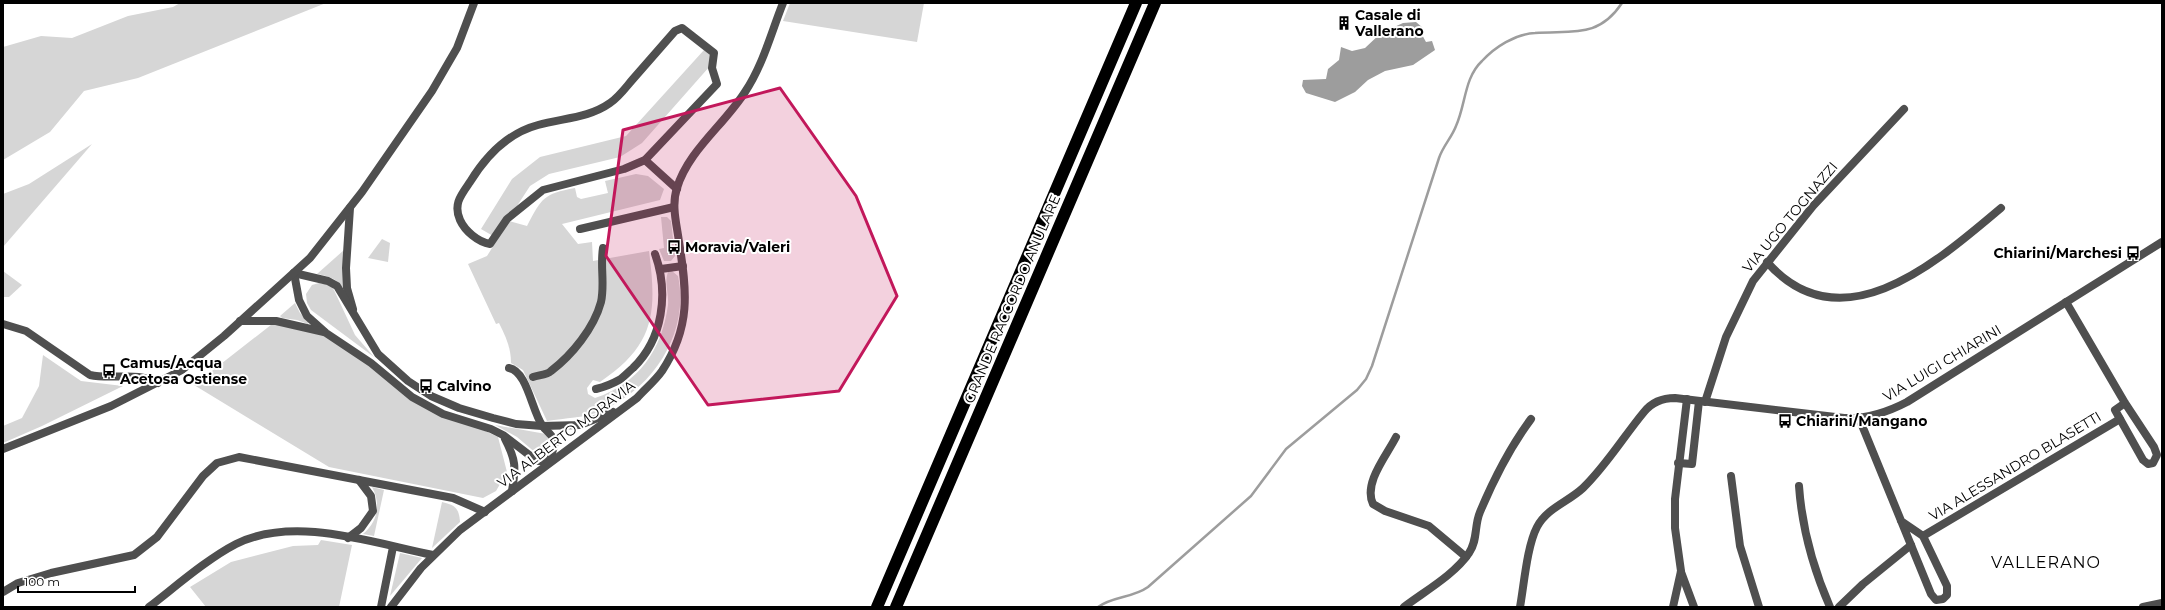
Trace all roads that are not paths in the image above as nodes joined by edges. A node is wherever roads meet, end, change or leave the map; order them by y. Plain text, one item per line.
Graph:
1 (474, 3) edge
2 (783, 3) edge
3 (1136, 3) edge
4 (1155, 3) edge
5 (1904, 109) dead end
6 (645, 160) junction
7 (677, 188) junction
8 (350, 207) junction
9 (674, 207) junction
10 (2000, 208) dead end
11 (580, 229) dead end
12 (2162, 242) edge
13 (604, 248) dead end
14 (655, 254) dead end
15 (1767, 262) junction
16 (683, 266) junction
17 (661, 269) junction
18 (294, 273) junction
19 (2066, 302) junction
20 (357, 320) junction
21 (240, 321) junction
22 (3, 324) edge
23 (326, 332) junction
24 (509, 368) dead end
25 (533, 376) dead end
26 (158, 383) junction
27 (596, 390) dead end
28 (1687, 400) junction
29 (1702, 402) junction
30 (2125, 403) junction
31 (624, 408) junction
32 (1860, 418) junction
33 (1530, 419) dead end
34 (2120, 419) junction
35 (542, 426) junction
36 (503, 435) junction
37 (1396, 437) dead end
38 (3, 449) edge
39 (550, 461) junction
40 (1678, 462) junction
41 (1731, 476) dead end
42 (359, 480) junction
43 (1799, 486) dead end
44 (512, 491) junction
45 (485, 512) junction
46 (1902, 521) junction
47 (1923, 536) junction
48 (348, 538) junction
49 (1910, 545) junction
50 (393, 547) junction
51 (433, 555) junction
52 (1466, 557) junction
53 (1681, 571) junction
54 (3, 592) edge
55 (2162, 603) edge
56 (149, 607) edge
57 (381, 607) edge
58 (391, 607) edge
59 (877, 607) edge
60 (896, 607) edge
61 (1404, 607) edge
62 (1520, 607) edge
63 (1673, 607) edge
64 (1694, 607) edge
65 (1758, 607) edge
66 (1830, 607) edge
67 (1840, 607) edge
68 (2143, 607) edge

1 - 8 street
2 - 7 street, VIA ALBERTO MORAVIA
3 - 59 highway, GRANDE RACCORDO ANULARE
4 - 60 highway, GRANDE RACCORDO ANULARE
5 - 15 street, VIA UGO TOGNAZZI
6 - 6 street
6 - 7 street
7 - 9 street, VIA ALBERTO MORAVIA
8 - 18 street
8 - 20 street
9 - 11 street
9 - 16 street, VIA ALBERTO MORAVIA
10 - 15 street
12 - 19 street, VIA LUIGI CHIARINI
13 - 25 street
14 - 17 street
15 - 29 street, VIA UGO TOGNAZZI
16 - 17 street
16 - 31 street, VIA ALBERTO MORAVIA
17 - 27 street
18 - 20 street
18 - 21 street
18 - 23 street
19 - 30 street
19 - 32 street, VIA LUIGI CHIARINI
20 - 35 street
21 - 23 street
21 - 26 street
22 - 26 street
23 - 36 street
24 - 35 street
26 - 38 street
28 - 29 street, VIA LUIGI CHIARINI
28 - 40 street
28 - 62 street, VIA LUIGI CHIARINI
29 - 32 street, VIA LUIGI CHIARINI
29 - 40 street
30 - 34 street
30 - 34 street
31 - 35 street
31 - 39 street, VIA ALBERTO MORAVIA
32 - 46 street
33 - 52 street
34 - 47 street, VIA ALESSANDRO BLASETTI
35 - 39 street
36 - 39 street
36 - 44 street
37 - 52 street
39 - 44 street, VIA ALBERTO MORAVIA
40 - 53 street
41 - 65 street
42 - 45 street
42 - 48 street
42 - 54 street
43 - 66 street
44 - 45 street, VIA ALBERTO MORAVIA
45 - 51 street, VIA ALBERTO MORAVIA
46 - 47 street
46 - 49 street
47 - 49 street
48 - 50 street
48 - 56 street
49 - 67 street
50 - 51 street
50 - 57 street
51 - 58 street, VIA ALBERTO MORAVIA
52 - 61 street
53 - 63 street
53 - 64 street
55 - 68 street

